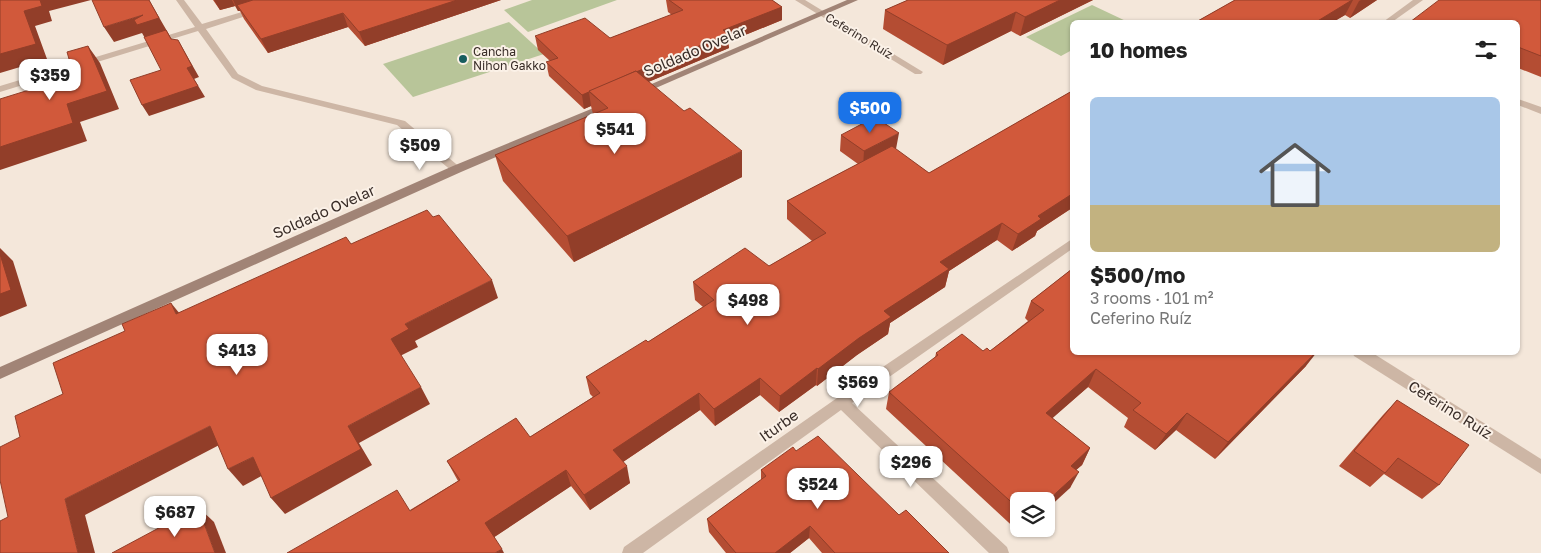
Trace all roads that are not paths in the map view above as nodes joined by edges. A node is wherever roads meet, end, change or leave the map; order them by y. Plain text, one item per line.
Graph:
1 (180, 0) edge
2 (291, 0) edge
3 (799, 0) edge
4 (854, 0) edge
5 (1419, 0) edge
6 (822, 13) junction
7 (1390, 20) edge
8 (200, 28) junction
9 (918, 72) dead end
10 (0, 89) edge
11 (1520, 103) edge
12 (1541, 111) edge
13 (457, 169) junction
14 (1070, 243) edge
15 (1364, 355) edge
16 (0, 373) edge
17 (842, 402) junction
18 (1541, 467) edge
19 (630, 553) edge
20 (1000, 553) edge

1 - 8 street
2 - 8 street
3 - 6 street, Ceferino Ruíz
4 - 6 main road, Soldado Ovelar
5 - 7 street
6 - 9 street, Ceferino Ruíz
6 - 13 main road, Soldado Ovelar
8 - 10 street
8 - 13 street
11 - 12 street
13 - 16 main road, Soldado Ovelar
14 - 17 street, Iturbe
15 - 18 street, Ceferino Ruíz
17 - 19 street, Iturbe
17 - 20 street

